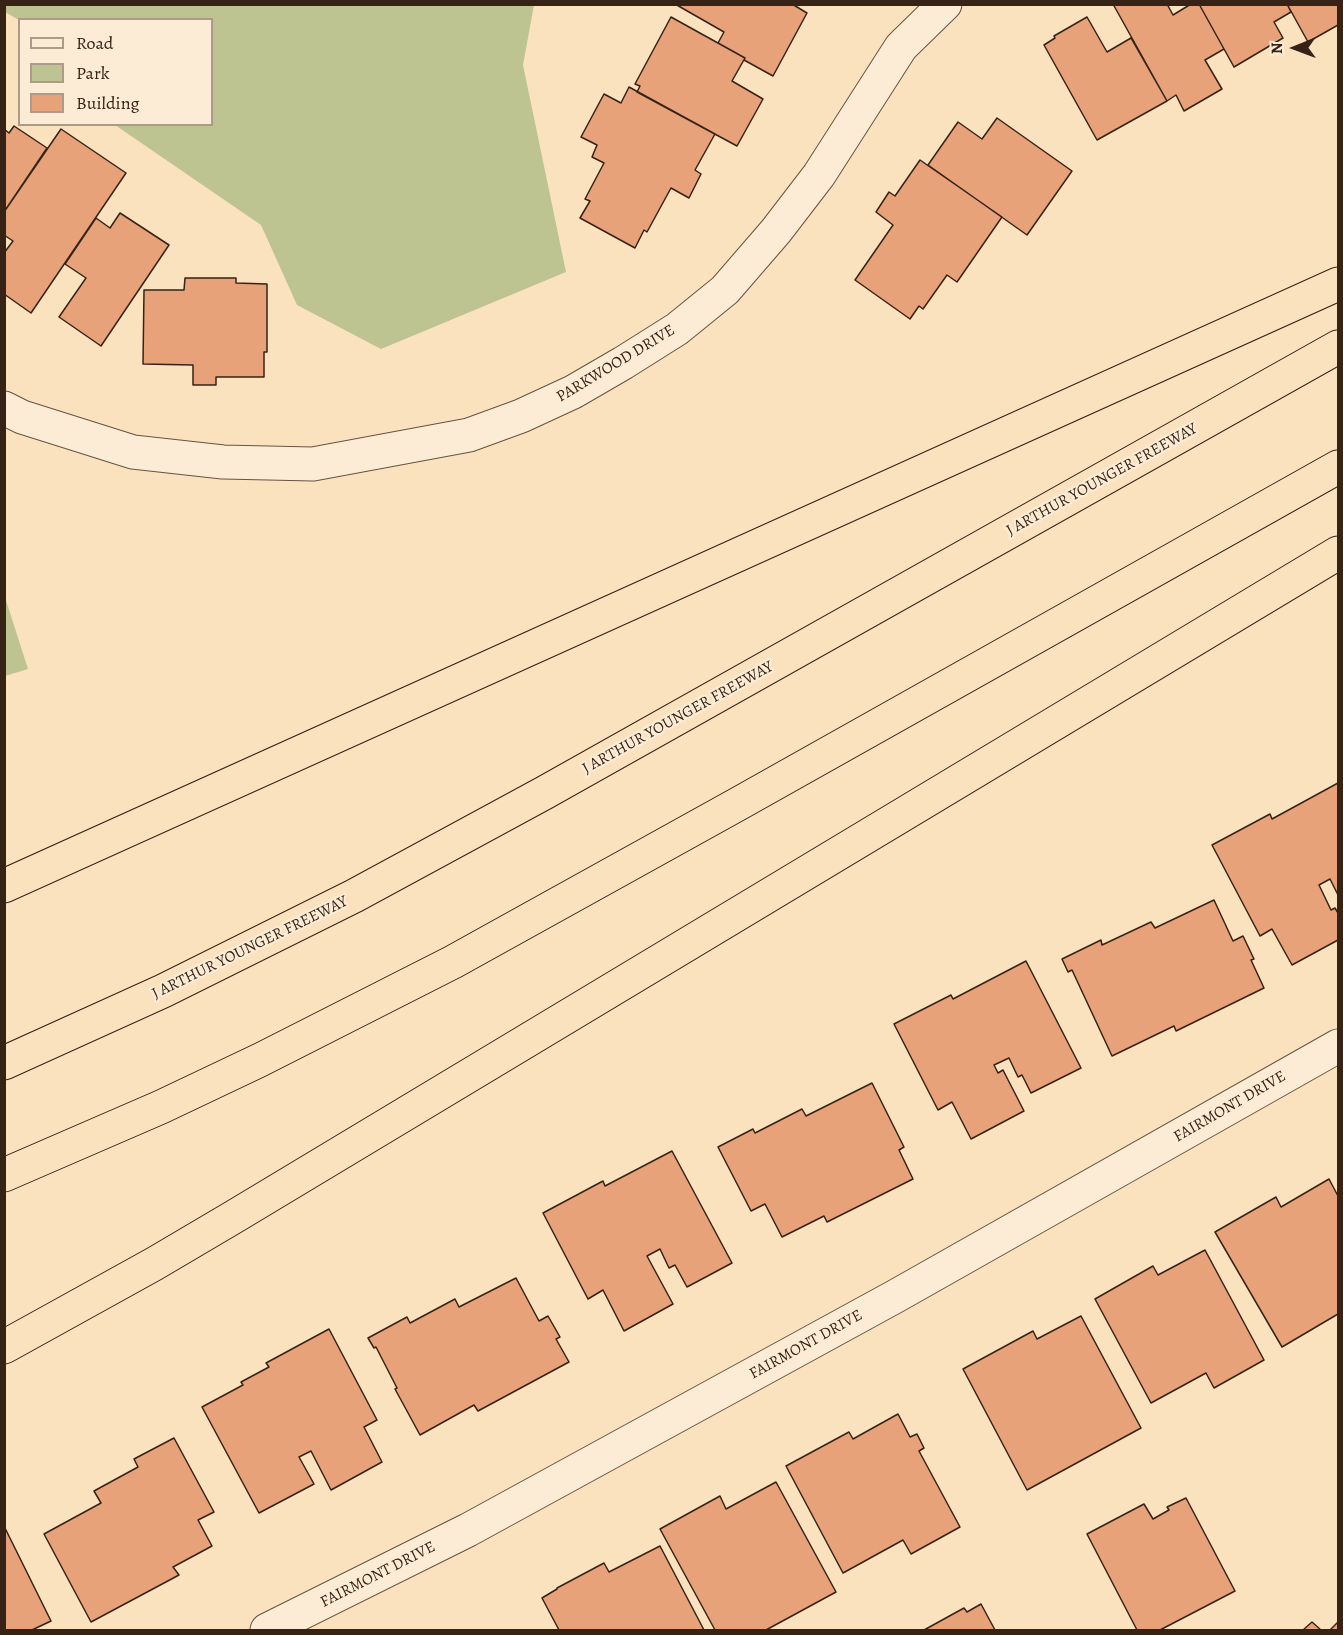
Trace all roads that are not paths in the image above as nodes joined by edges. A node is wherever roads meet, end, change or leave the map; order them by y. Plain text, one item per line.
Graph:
1 (945, 4) edge
2 (1338, 284) edge
3 (1338, 347) edge
4 (4, 408) edge
5 (1338, 467) edge
6 (1338, 553) edge
7 (4, 886) edge
8 (1338, 1046) edge
9 (4, 1063) edge
10 (4, 1176) edge
11 (4, 1347) edge
12 (267, 1630) edge

1 - 4 street, PARKWOOD DRIVE
2 - 7 highway
3 - 9 highway, J ARTHUR YOUNGER FREEWAY
5 - 10 highway
6 - 11 highway
8 - 12 street, FAIRMONT DRIVE

